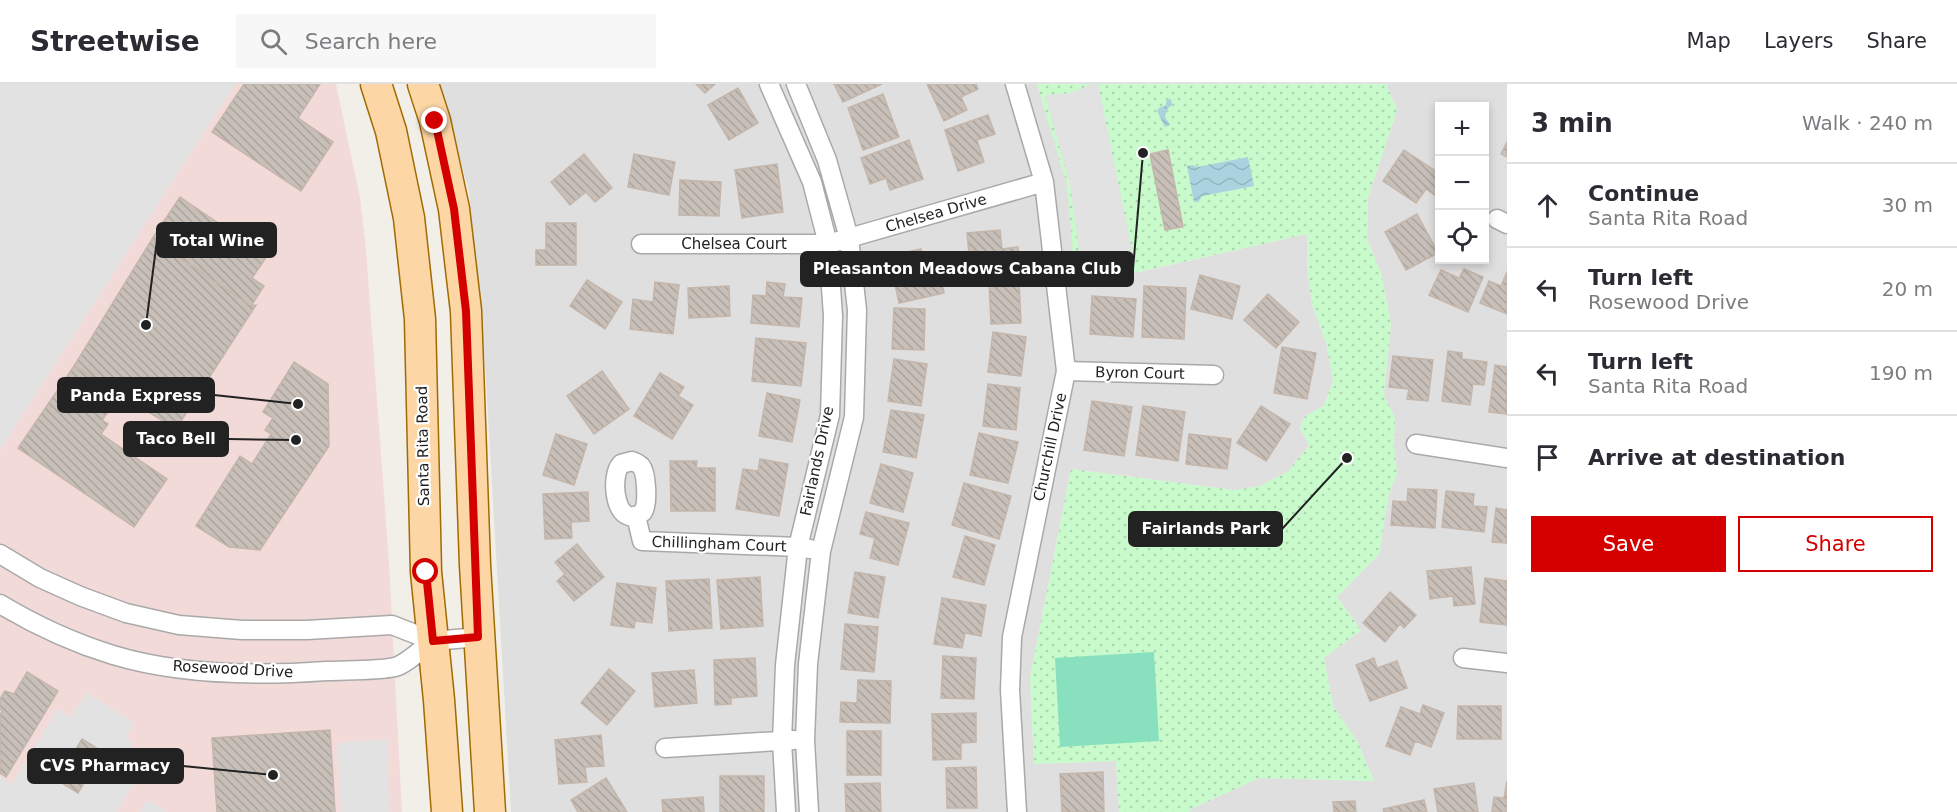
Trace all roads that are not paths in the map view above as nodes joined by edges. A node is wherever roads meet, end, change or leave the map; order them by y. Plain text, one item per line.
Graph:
1 (376, 84) edge
2 (423, 84) edge
3 (769, 84) edge
4 (796, 84) edge
5 (1015, 84) edge
6 (1044, 182) junction
7 (849, 238) junction
8 (641, 244) dead end
9 (828, 244) junction
10 (1066, 371) junction
11 (1214, 375) dead end
12 (1416, 444) dead end
13 (1507, 458) edge
14 (636, 516) dead end
15 (798, 547) junction
16 (821, 551) junction
17 (0, 554) edge
18 (0, 604) edge
19 (478, 637) junction
20 (433, 641) junction
21 (1463, 658) dead end
22 (1507, 663) edge
23 (805, 740) junction
24 (782, 741) junction
25 (665, 748) dead end
26 (447, 812) edge
27 (490, 812) edge
28 (786, 812) edge
29 (809, 812) edge
30 (1017, 812) edge

1 - 20 main road, Santa Rita Road
2 - 19 main road
3 - 9 street, Fairlands Drive
4 - 7 street, Fairlands Drive
5 - 6 street, Churchill Drive
6 - 7 street, Chelsea Drive
6 - 10 street, Churchill Drive
7 - 9 street, Chelsea Drive
7 - 16 street, Fairlands Drive
8 - 9 street, Chelsea Court
9 - 15 street, Fairlands Drive
10 - 11 street, Byron Court
10 - 30 street, Churchill Drive
12 - 13 street
14 - 15 street, Chillingham Court
15 - 16 street, Chillingham Court
15 - 24 street, Fairlands Drive
16 - 23 street, Fairlands Drive
17 - 20 street
18 - 20 street, Rosewood Drive
19 - 20 street
19 - 27 main road
20 - 26 main road, Santa Rita Road
21 - 22 street
23 - 24 street
23 - 29 street, Fairlands Drive
24 - 25 street
24 - 28 street, Fairlands Drive

